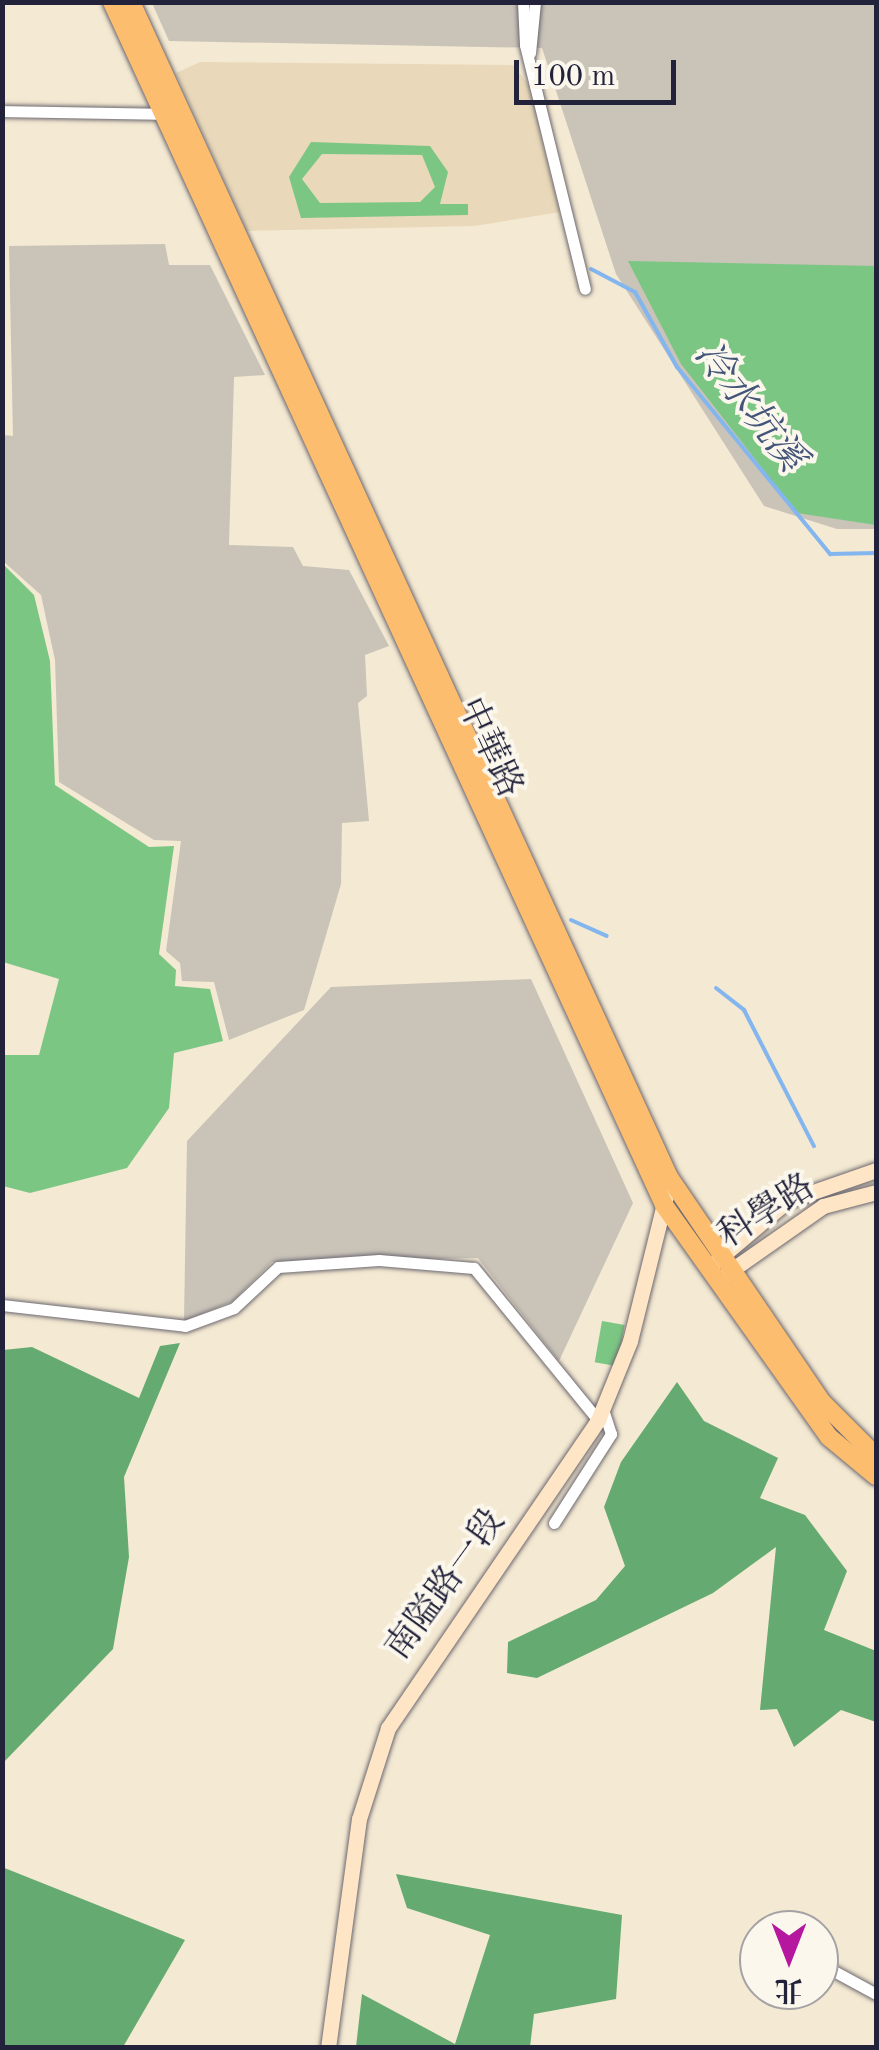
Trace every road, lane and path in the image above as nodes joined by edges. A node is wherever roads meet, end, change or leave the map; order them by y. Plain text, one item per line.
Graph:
1 (112, 2) edge
2 (131, 2) edge
3 (523, 2) edge
4 (534, 2) edge
5 (530, 53) junction
6 (2, 110) edge
7 (170, 112) junction
8 (585, 289) dead end
9 (585, 1014) junction
10 (876, 1170) edge
11 (670, 1178) junction
12 (876, 1192) edge
13 (664, 1205) junction
14 (719, 1252) junction
15 (712, 1274) junction
16 (736, 1274) junction
17 (2, 1305) edge
18 (600, 1415) junction
19 (876, 1456) edge
20 (876, 1476) edge
21 (554, 1523) dead end
22 (839, 1975) edge
23 (876, 1994) edge
24 (328, 2048) edge

1 - 7 main road, 中華路
2 - 7 main road, 中華路
3 - 5 street
4 - 5 street
5 - 8 street
6 - 7 street
7 - 9 main road, 中華路
9 - 11 main road, 中華路
9 - 13 main road, 中華路
10 - 14 street, 科學路
11 - 13 street, 南隘路一段
11 - 14 main road, 中華路
12 - 16 street, 科學路
13 - 15 main road, 中華路
13 - 18 street, 南隘路一段
14 - 15 street, 科學路
14 - 16 main road, 中華路
15 - 16 street, 科學路
15 - 20 main road, 中華路
16 - 19 main road, 中華路
17 - 18 street
18 - 21 street
18 - 24 street, 南隘路一段
22 - 23 street

